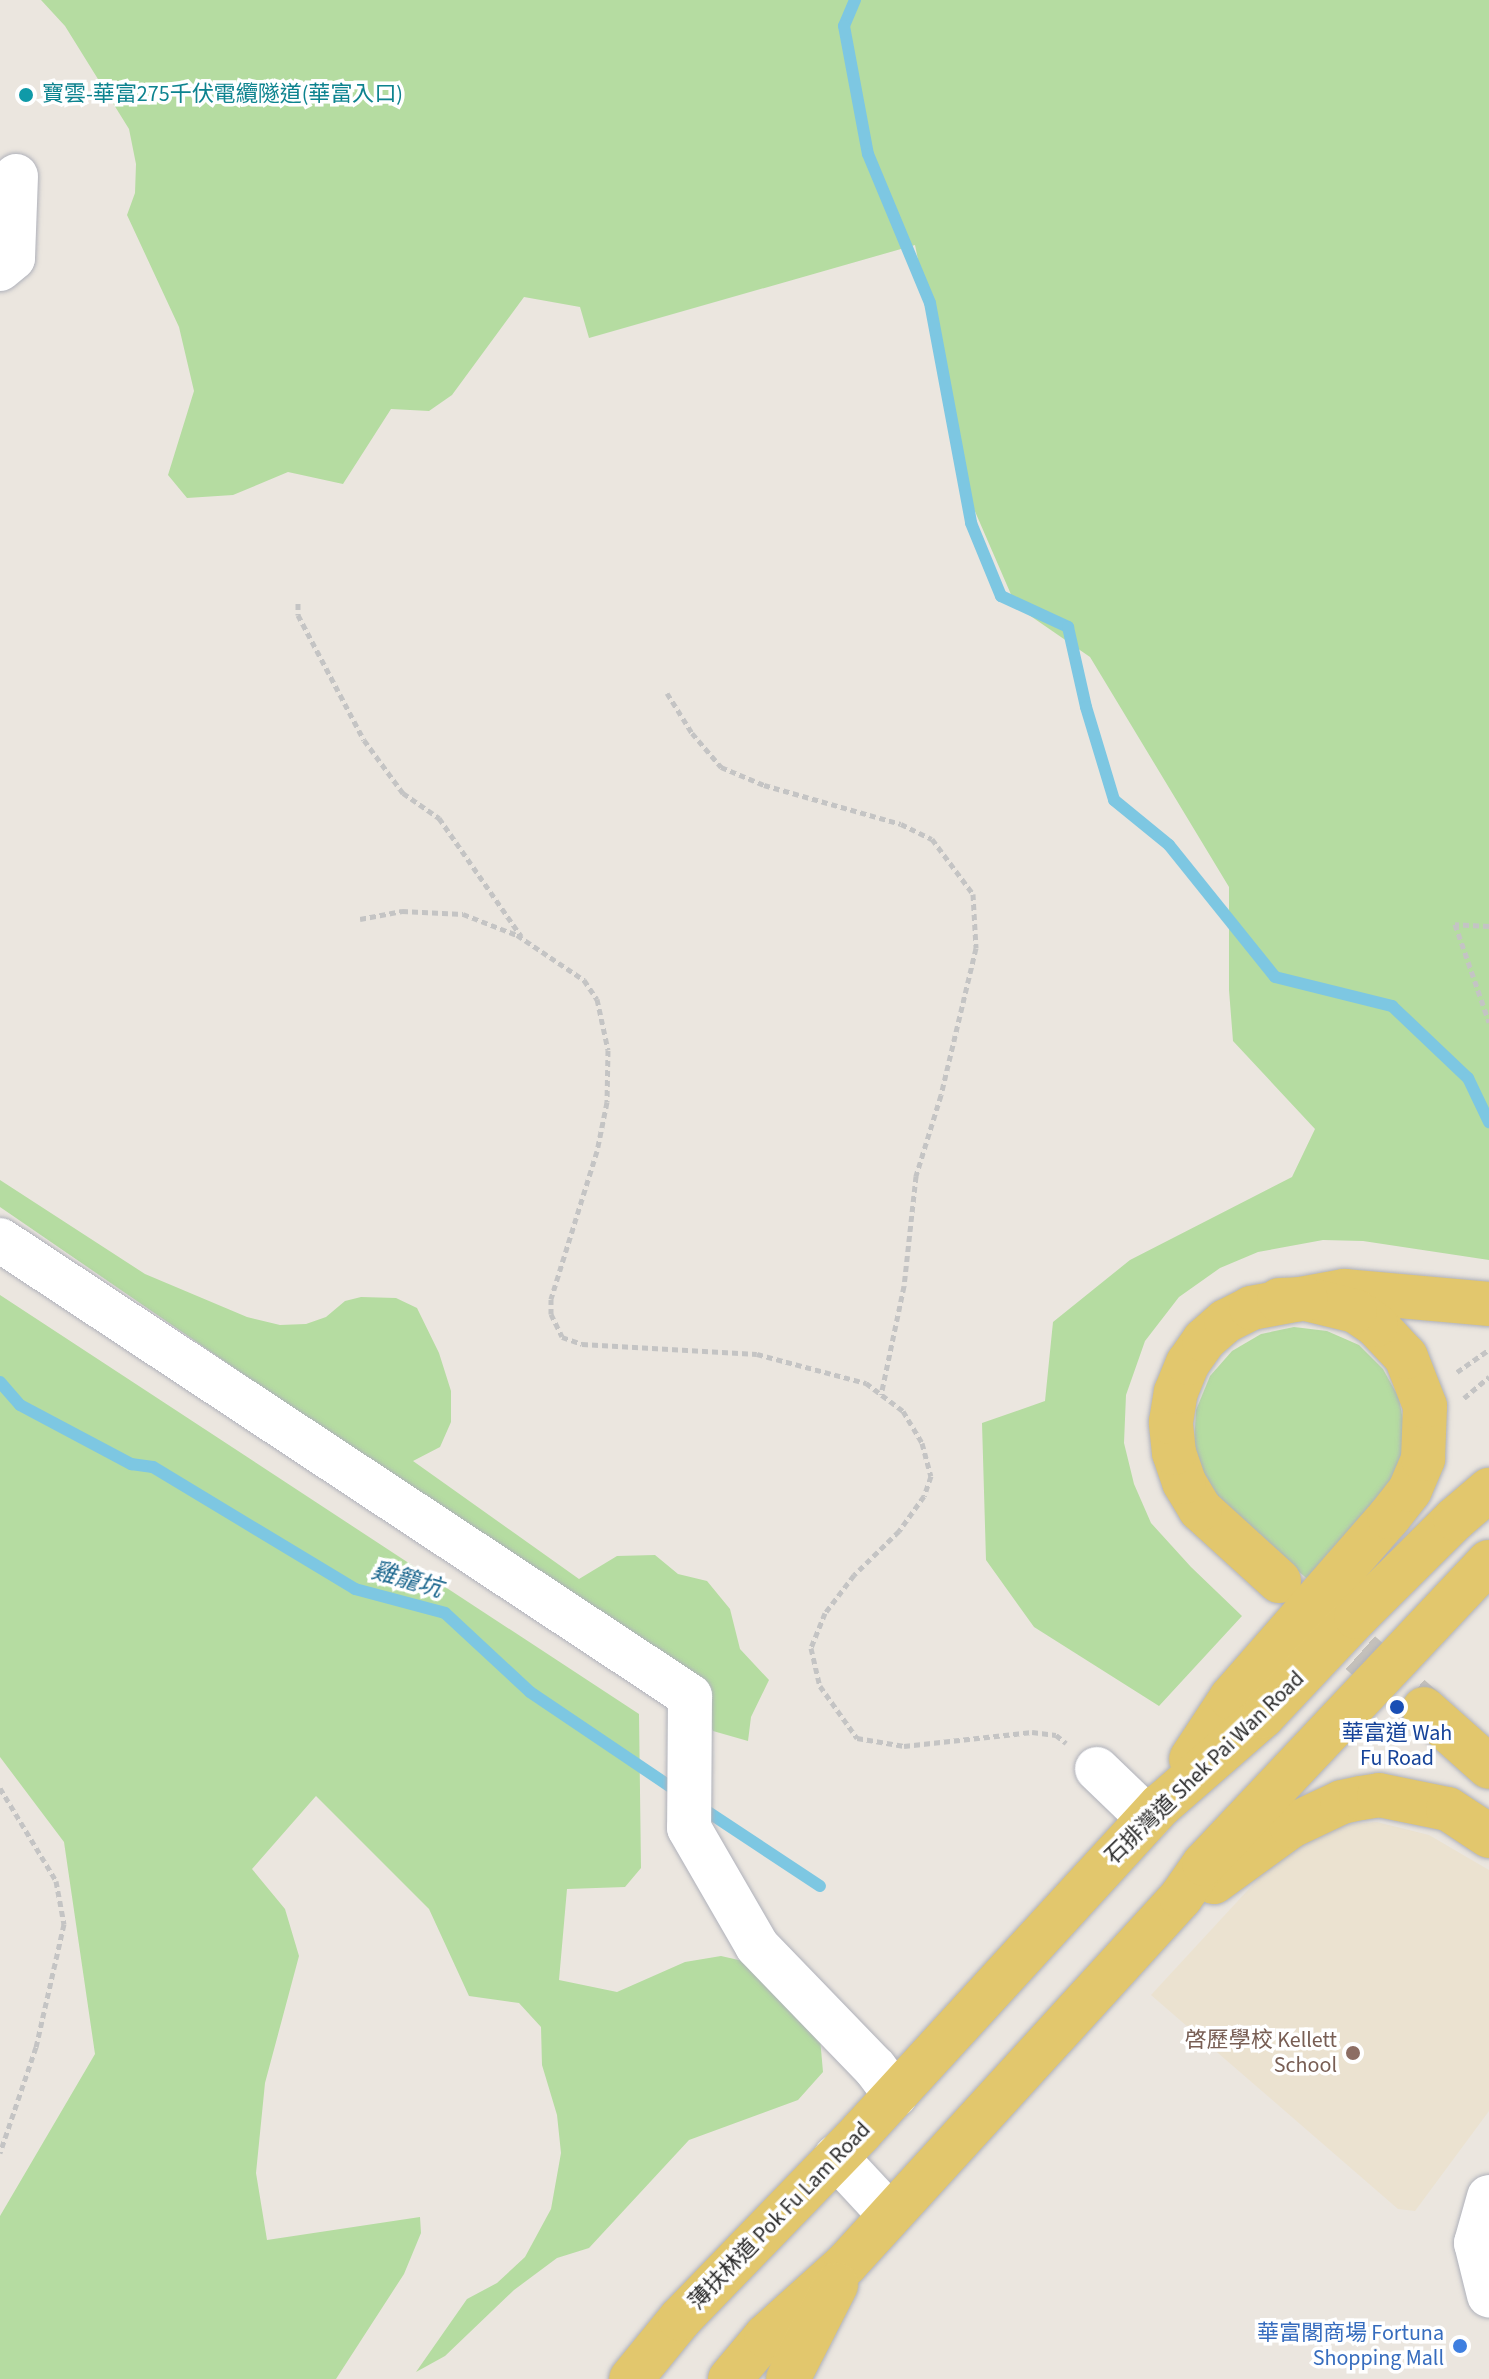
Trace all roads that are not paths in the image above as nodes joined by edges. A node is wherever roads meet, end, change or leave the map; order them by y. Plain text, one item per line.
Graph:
1 (16, 176) dead end
2 (0, 269) edge
3 (0, 1240) edge
4 (1279, 1300) junction
5 (1489, 1304) edge
6 (1489, 1490) edge
7 (1489, 1562) edge
8 (1279, 1581) tunnel mouth
9 (1424, 1709) tunnel mouth
10 (1489, 1767) edge
11 (1097, 1769) road end
12 (1154, 1811) junction
13 (1489, 1836) edge
14 (1181, 1897) junction
15 (930, 2054) joint
16 (895, 2095) junction
17 (836, 2157) junction
18 (1489, 2197) edge
19 (889, 2214) junction
20 (846, 2264) junction
21 (1489, 2295) edge
22 (631, 2379) edge
23 (730, 2379) edge
24 (788, 2379) edge

1 - 2 street
3 - 16 street
4 - 5 main road
4 - 8 main road
4 - 12 main road
6 - 12 main road, 石排灣道 Shek Pai Wan Road
7 - 14 main road
9 - 10 main road
11 - 12 street
12 - 15 main road, 石排灣道 Shek Pai Wan Road
13 - 14 main road
14 - 19 main road
15 - 16 main road, 薄扶林道 Pok Fu Lam Road
16 - 17 main road, 薄扶林道 Pok Fu Lam Road
17 - 19 street
17 - 22 main road, 薄扶林道 Pok Fu Lam Road
18 - 21 street
19 - 20 main road
20 - 23 main road
20 - 24 main road

